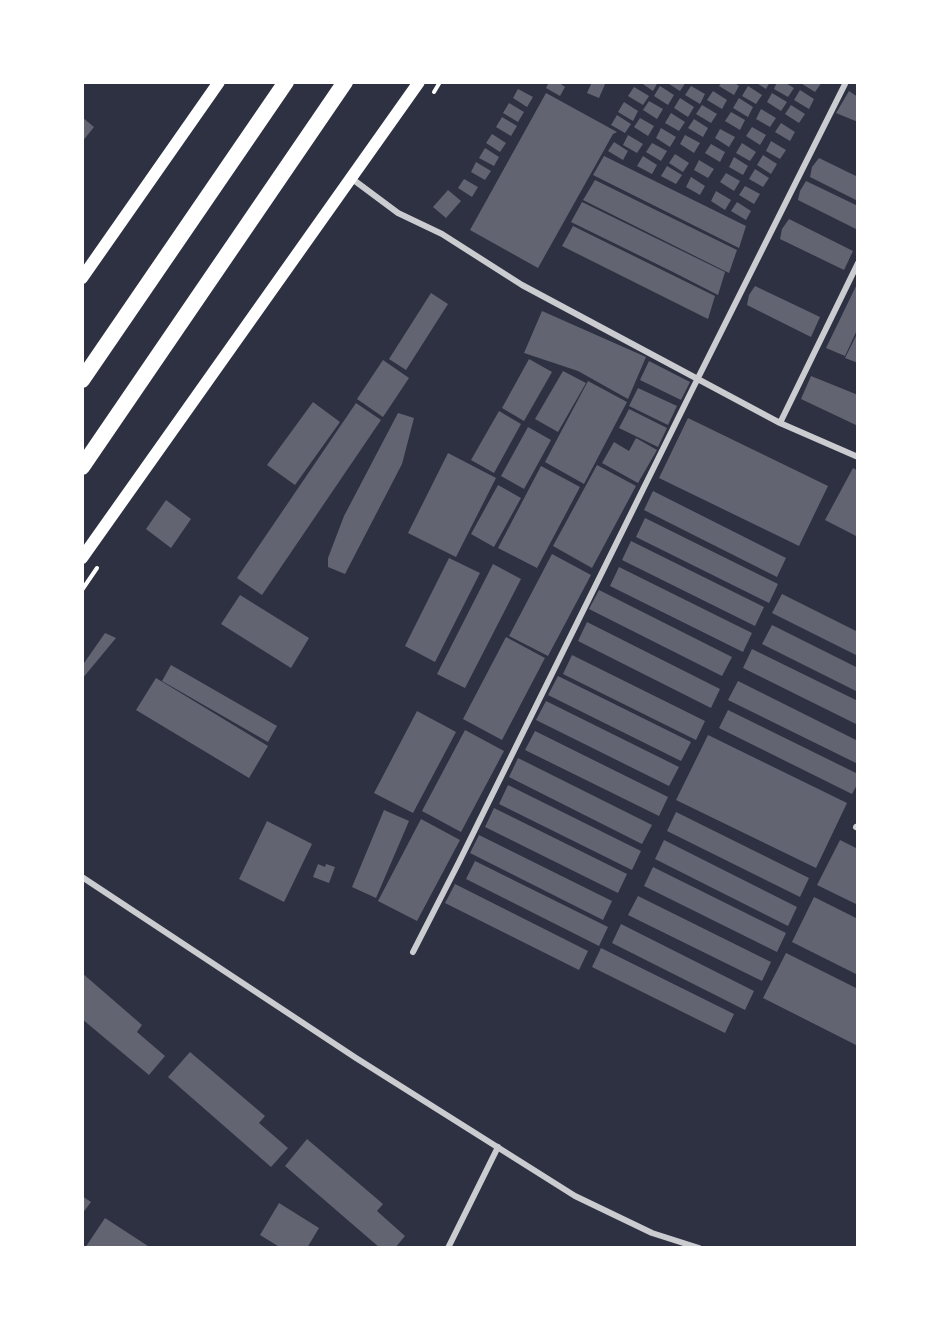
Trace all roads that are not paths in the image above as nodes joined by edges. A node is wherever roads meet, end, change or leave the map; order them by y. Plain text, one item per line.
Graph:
1 (219, 82) edge
2 (286, 82) edge
3 (345, 82) edge
4 (419, 82) edge
5 (846, 82) edge
6 (351, 178) junction
7 (858, 263) edge
8 (82, 278) edge
9 (698, 378) junction
10 (82, 380) edge
11 (780, 423) junction
12 (857, 455) edge
13 (82, 467) edge
14 (82, 558) edge
15 (82, 877) edge
16 (413, 952) dead end
17 (498, 1147) junction
18 (448, 1248) edge
19 (699, 1248) edge

1 - 8 main road
2 - 10 highway
3 - 13 highway
4 - 6 main road
5 - 9 street
6 - 9 street
6 - 14 main road
7 - 11 street
9 - 11 street
9 - 16 street
11 - 12 street
15 - 17 street
17 - 18 street
17 - 19 street

